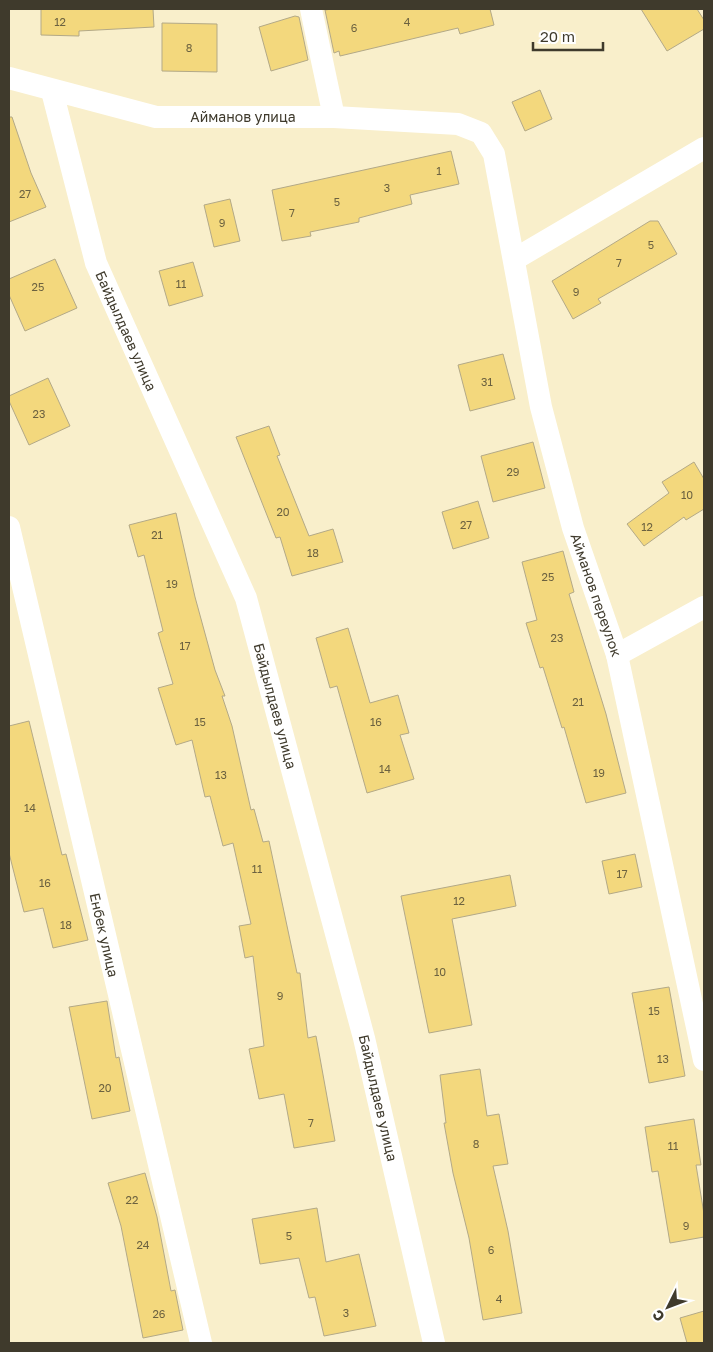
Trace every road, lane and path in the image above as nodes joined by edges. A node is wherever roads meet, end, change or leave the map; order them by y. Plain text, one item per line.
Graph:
1 (311, 9) edge
2 (9, 78) edge
3 (52, 91) junction
4 (334, 117) junction
5 (481, 133) joint
6 (704, 148) edge
7 (515, 259) junction
8 (9, 527) edge
9 (704, 607) edge
10 (617, 655) junction
11 (704, 1060) edge
12 (201, 1343) edge
13 (434, 1343) edge

1 - 4 street
2 - 3 street, Айманов улица
3 - 4 street, Айманов улица
3 - 13 street, Байдылдаев улица
4 - 5 street, Айманов улица
5 - 7 street, Айманов переулок
6 - 7 street
7 - 10 street, Айманов переулок
8 - 12 street, Енбек улица
9 - 10 street
10 - 11 street, Айманов переулок

